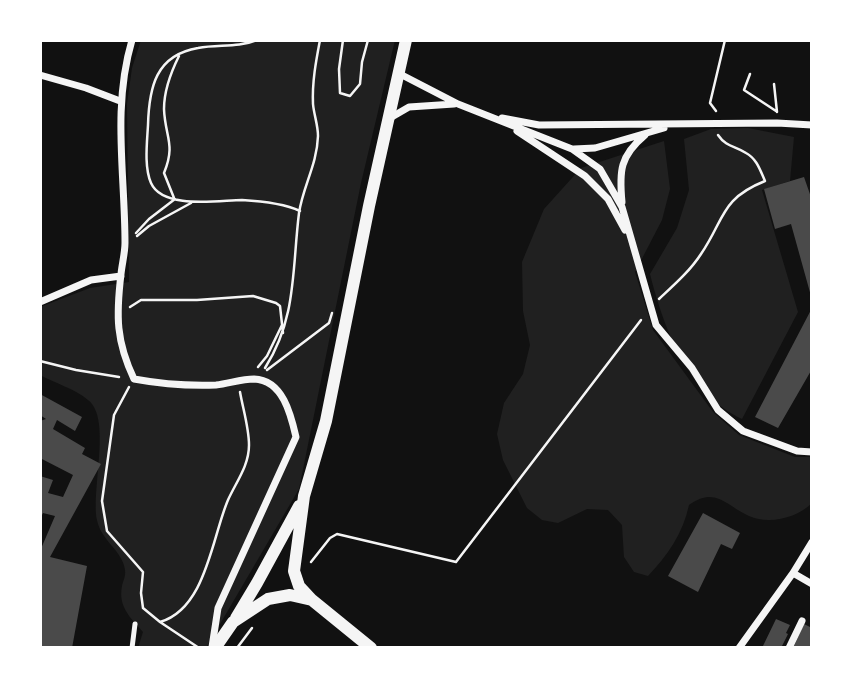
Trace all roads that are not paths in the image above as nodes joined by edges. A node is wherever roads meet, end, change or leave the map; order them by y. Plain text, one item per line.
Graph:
1 (132, 40) edge
2 (406, 40) edge
3 (400, 74) junction
4 (40, 75) edge
5 (120, 101) junction
6 (458, 104) junction
7 (489, 116) junction
8 (390, 118) junction
9 (510, 125) junction
10 (675, 125) junction
11 (812, 125) edge
12 (648, 132) junction
13 (572, 149) junction
14 (622, 207) junction
15 (630, 240) junction
16 (121, 276) junction
17 (40, 302) edge
18 (812, 452) edge
19 (304, 496) junction
20 (812, 542) edge
21 (793, 573) junction
22 (812, 584) edge
23 (312, 600) junction
24 (802, 621) dead end
25 (233, 622) junction
26 (135, 624) dead end
27 (132, 648) edge
28 (213, 648) edge
29 (371, 648) edge
30 (739, 648) edge
31 (789, 648) edge

1 - 5 street
2 - 3 street
3 - 6 street
3 - 8 street
4 - 5 street
5 - 16 street
6 - 7 street
6 - 8 street
7 - 9 street
7 - 10 street
8 - 19 street
9 - 13 street
9 - 15 street
10 - 11 street
10 - 12 street
12 - 13 street
12 - 14 street
13 - 14 street
14 - 15 street
15 - 18 street
16 - 17 street
16 - 28 street
19 - 23 street
19 - 25 street
20 - 21 street
21 - 22 street
21 - 30 street
23 - 25 street
23 - 29 street
24 - 31 street
25 - 28 street
26 - 27 lane

